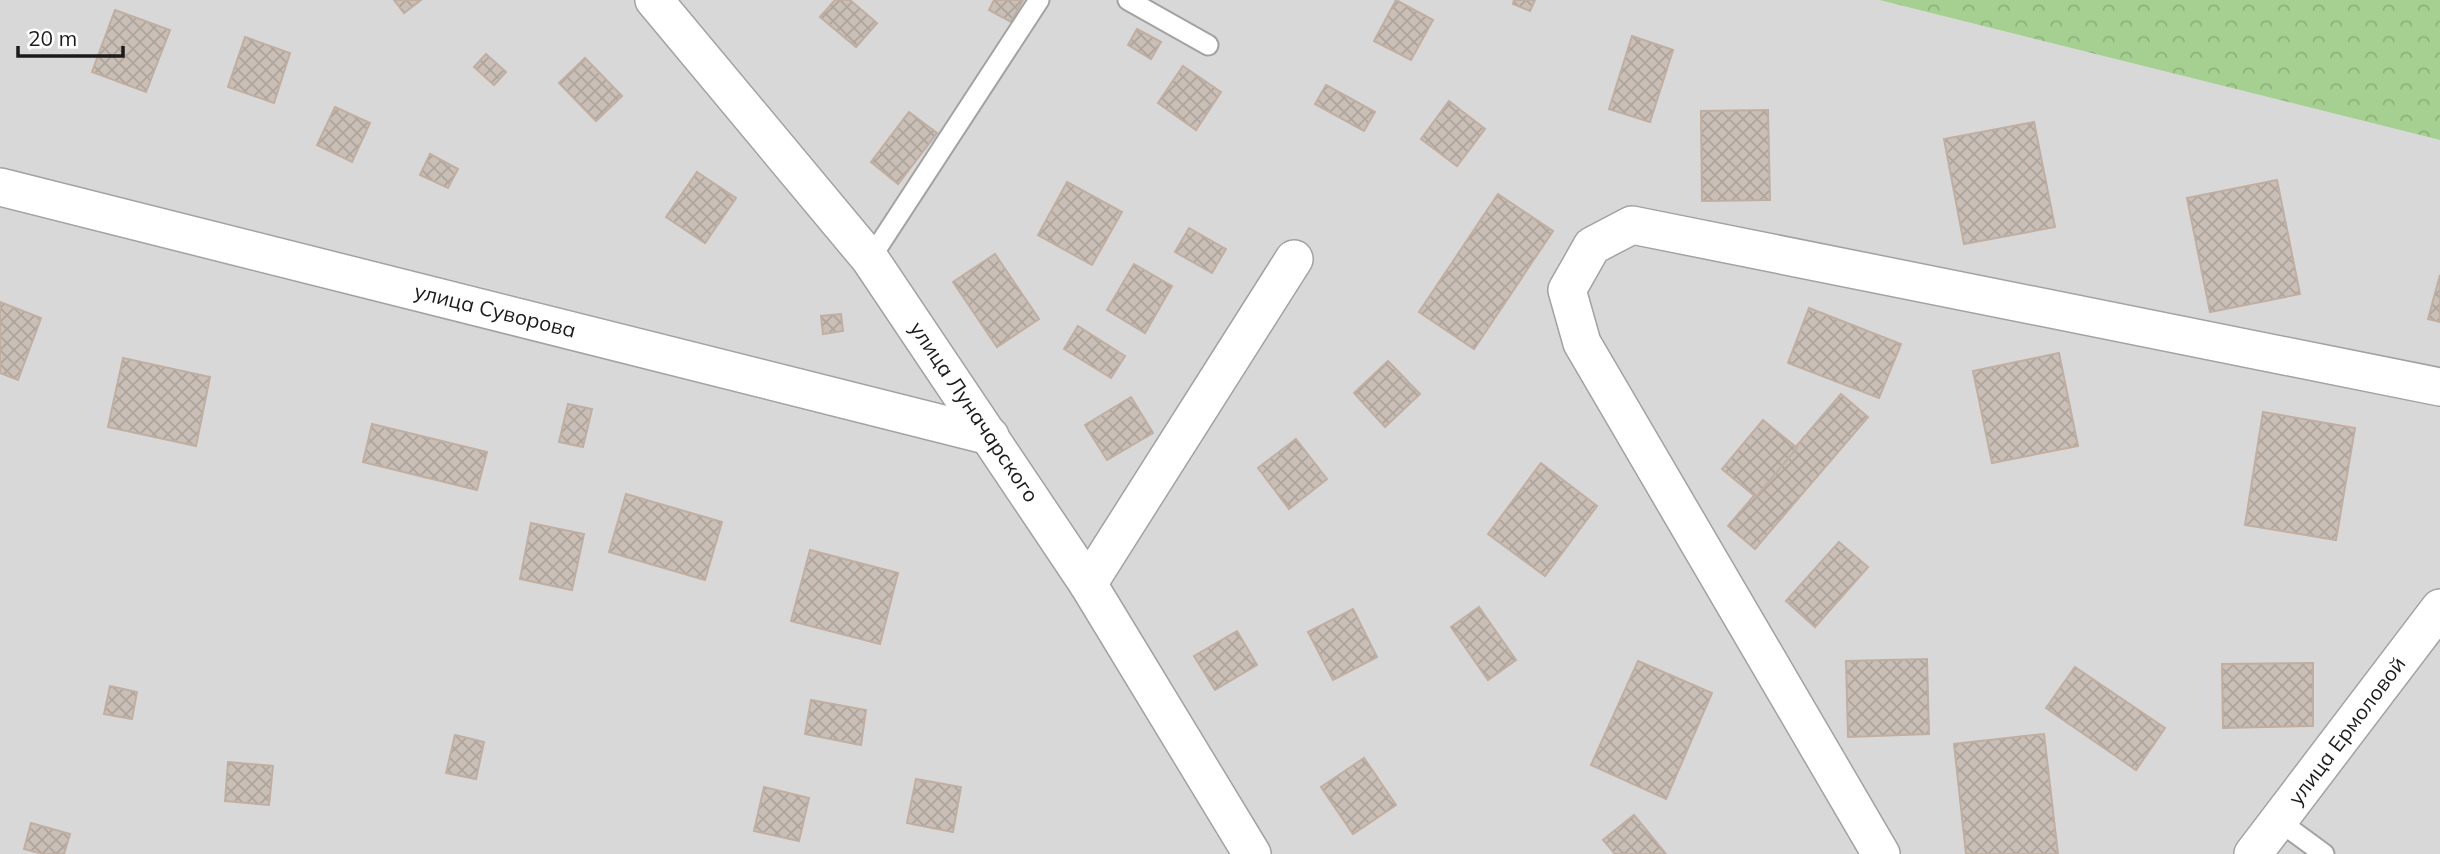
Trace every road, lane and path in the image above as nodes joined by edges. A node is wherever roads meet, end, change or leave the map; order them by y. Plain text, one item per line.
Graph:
1 (654, 0) edge
2 (1039, 0) edge
3 (1128, 0) edge
4 (1208, 45) dead end
5 (0, 187) edge
6 (870, 259) junction
7 (1294, 259) dead end
8 (2440, 387) edge
9 (990, 436) junction
10 (1088, 584) junction
11 (2440, 608) edge
12 (2279, 821) junction
13 (1252, 854) edge
14 (1881, 854) edge
15 (2253, 854) edge
16 (2324, 854) edge

1 - 6 street, улица Луначарского
2 - 6 lane
3 - 4 lane
5 - 9 street, улица Суворова
6 - 9 street, улица Луначарского
7 - 10 street
8 - 14 street
9 - 10 street, улица Луначарского
10 - 13 street, улица Луначарского
11 - 12 street, улица Ермоловой
12 - 15 street, улица Ермоловой
12 - 16 lane

